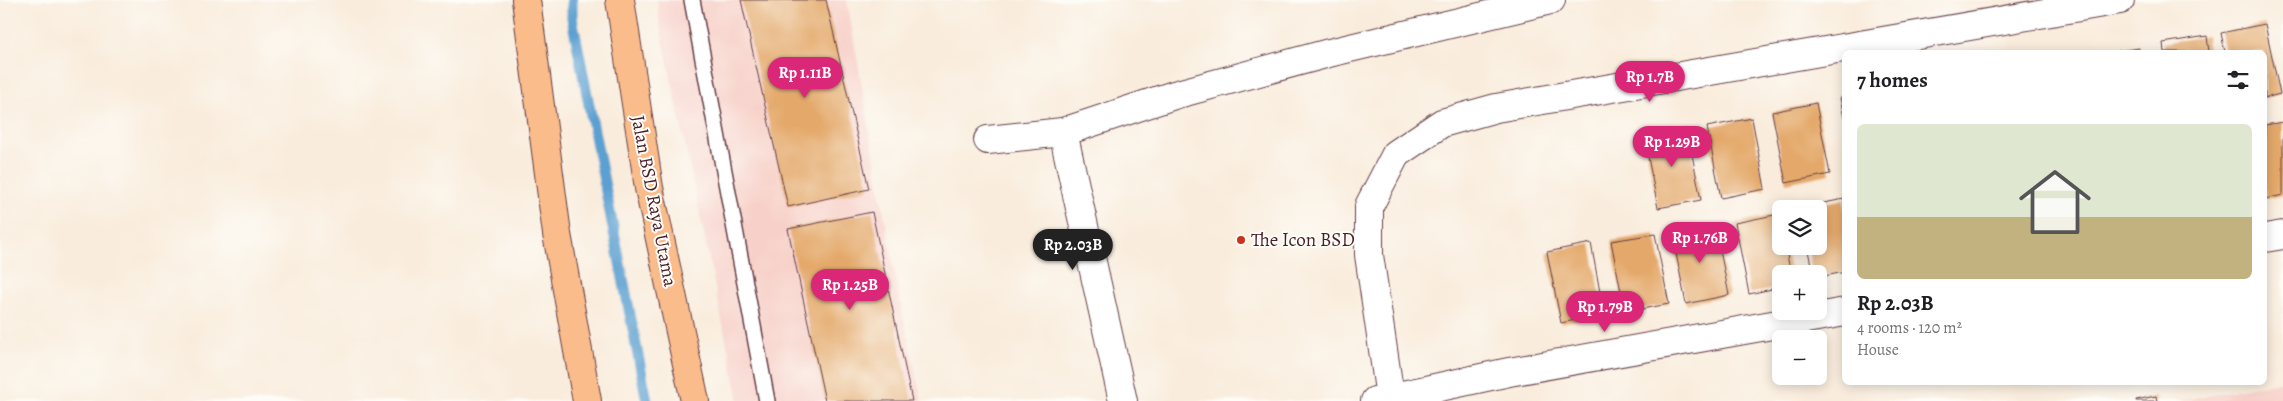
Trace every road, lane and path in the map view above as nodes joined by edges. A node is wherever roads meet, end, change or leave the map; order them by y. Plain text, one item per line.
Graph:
1 (526, 0) edge
2 (620, 0) edge
3 (692, 0) edge
4 (1551, 0) edge
5 (2120, 0) edge
6 (1063, 132) junction
7 (988, 140) dead end
8 (2283, 235) edge
9 (2267, 238) edge
10 (1842, 313) edge
11 (1382, 399) edge
12 (587, 401) edge
13 (695, 401) edge
14 (767, 401) edge
15 (1123, 401) edge

1 - 12 main road
2 - 13 main road, Jalan BSD Raya Utama
3 - 14 lane
4 - 6 street
5 - 11 street
6 - 7 street
6 - 15 street
8 - 9 street
10 - 11 street

